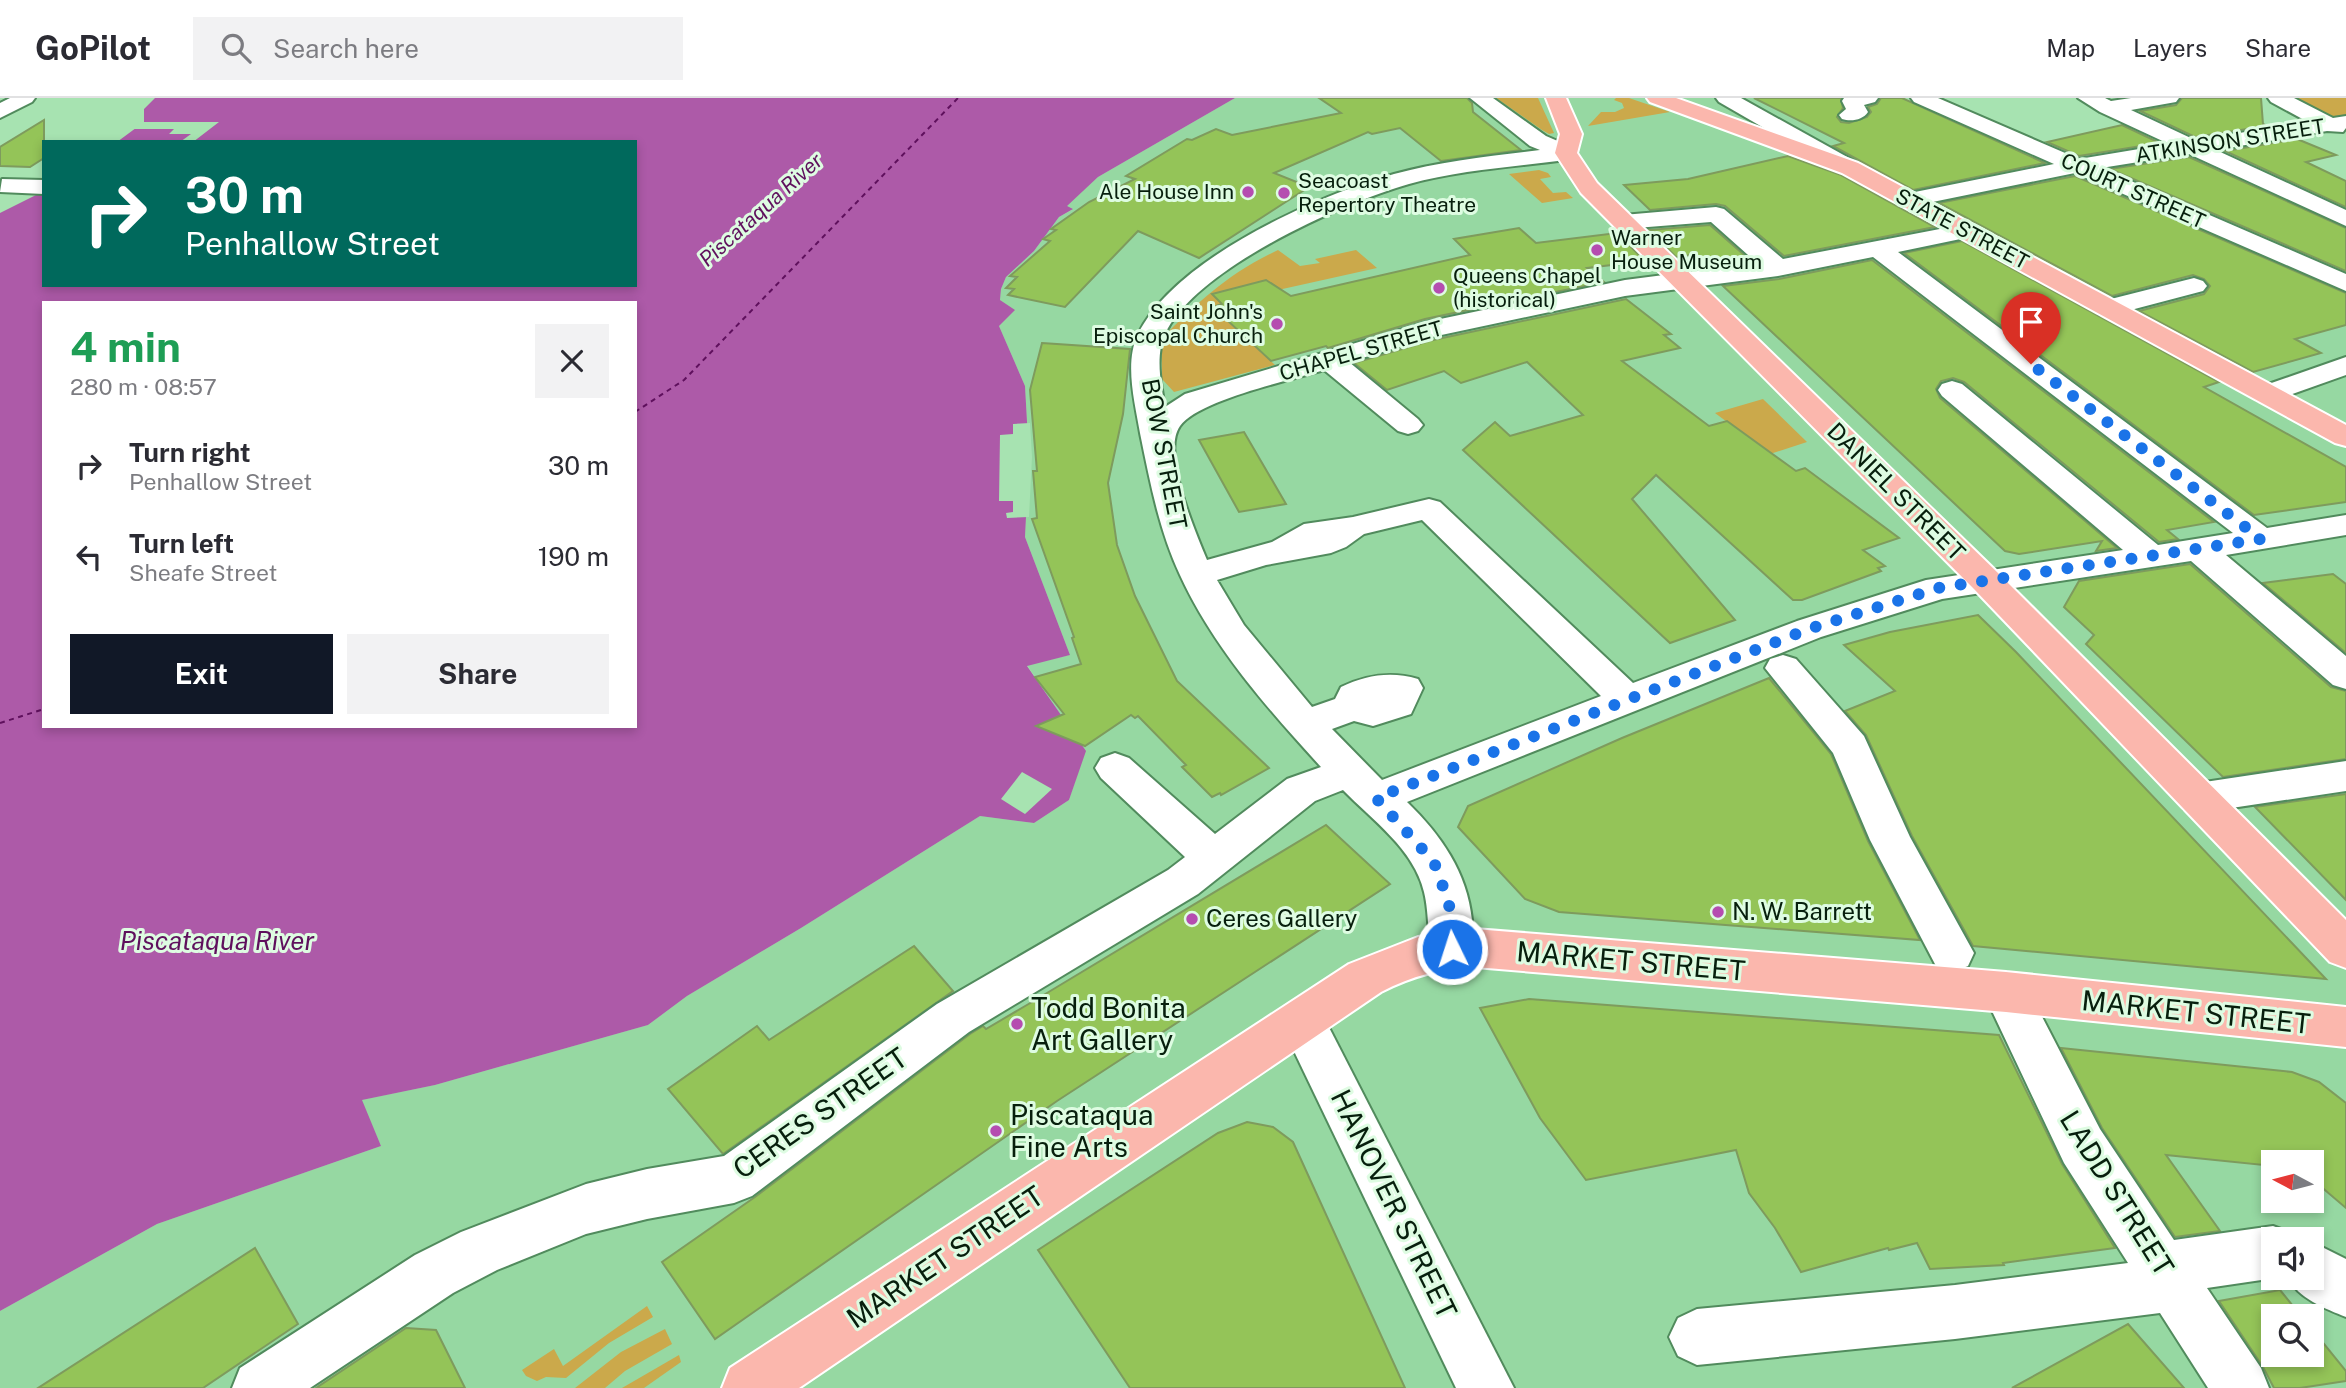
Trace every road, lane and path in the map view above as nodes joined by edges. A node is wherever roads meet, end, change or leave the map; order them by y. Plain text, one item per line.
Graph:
1 (24, 98) edge
2 (1479, 98) edge
3 (1556, 98) edge
4 (1657, 98) edge
5 (1726, 98) edge
6 (1868, 98) edge
7 (1921, 98) edge
8 (2169, 98) edge
9 (2278, 98) edge
10 (2097, 103) edge
11 (0, 112) edge
12 (1849, 115) dead end
13 (2341, 127) edge
14 (2186, 146) junction
15 (1566, 153) junction
16 (2075, 166) junction
17 (1850, 168) junction
18 (2, 186) dead end
19 (42, 187) edge
20 (1908, 200) junction
21 (2346, 219) edge
22 (1623, 222) junction
23 (1966, 231) junction
24 (1878, 249) junction
25 (1778, 268) junction
26 (1682, 281) junction
27 (2346, 283) edge
28 (2194, 286) dead end
29 (2108, 308) junction
30 (1328, 359) junction
31 (2346, 365) edge
32 (1952, 390) dead end
33 (2267, 394) junction
34 (1408, 425) dead end
35 (2346, 437) edge
36 (1159, 450) junction
37 (2331, 528) edge
38 (2261, 539) junction
39 (2199, 550) junction
40 (2346, 553) edge
41 (2151, 557) junction
42 (1197, 575) junction
43 (1986, 581) junction
44 (1783, 668) dead end
45 (2346, 676) edge
46 (1627, 699) junction
47 (1352, 707) dead end
48 (1306, 724) junction
49 (1115, 768) dead end
50 (2346, 776) edge
51 (1363, 785) junction
52 (2198, 798) junction
53 (1213, 858) junction
54 (1452, 949) junction
55 (2346, 949) edge
56 (1952, 953) dead end
57 (2006, 992) junction
58 (1302, 1020) junction
59 (2346, 1027) edge
60 (2261, 1255) edge
61 (2169, 1276) junction
62 (2324, 1276) edge
63 (2346, 1290) edge
64 (1697, 1336) dead end
65 (261, 1388) edge
66 (750, 1388) edge
67 (1486, 1388) edge
68 (2241, 1388) edge

1 - 11 street
2 - 15 street
3 - 15 main road
4 - 17 main road
5 - 17 street, STATE STREET
6 - 12 street
7 - 16 street, COURT STREET
8 - 10 street
9 - 13 street
10 - 14 street
13 - 14 street, ATKINSON STREET
14 - 16 street, ATKINSON STREET
14 - 21 street
15 - 22 main road, DANIEL STREET
15 - 36 street, BOW STREET
16 - 20 street, ATKINSON STREET
16 - 27 street, COURT STREET
17 - 20 main road, STATE STREET
18 - 19 street
20 - 23 main road, STATE STREET
22 - 25 street
22 - 26 main road, DANIEL STREET
23 - 24 street, CHAPEL STREET
23 - 29 main road, STATE STREET
24 - 25 street, CHAPEL STREET
24 - 38 street
25 - 26 street, CHAPEL STREET
26 - 30 street, CHAPEL STREET
26 - 43 main road, DANIEL STREET
28 - 29 street
29 - 33 main road, STATE STREET
30 - 34 street
30 - 36 street, CHAPEL STREET
31 - 33 street
32 - 41 street
33 - 35 main road, STATE STREET
36 - 42 street, BOW STREET
37 - 38 street, CERES STREET
37 - 40 street
38 - 39 street, CERES STREET
39 - 41 street, CERES STREET
39 - 45 street
41 - 43 street, CERES STREET
42 - 46 street
42 - 48 street, BOW STREET
43 - 46 street, CERES STREET
43 - 52 main road, DANIEL STREET
44 - 56 street
46 - 51 street, CERES STREET
47 - 48 street
48 - 51 street, BOW STREET
49 - 53 street
50 - 52 street
51 - 53 street, CERES STREET
51 - 54 street, BOW STREET
52 - 55 main road, DANIEL STREET
53 - 65 street, CERES STREET
54 - 57 main road, MARKET STREET
54 - 58 main road, MARKET STREET
57 - 59 main road, MARKET STREET
57 - 61 street, LADD STREET
58 - 66 main road, MARKET STREET
58 - 67 street, HANOVER STREET
60 - 61 street
61 - 64 street
61 - 68 street, LADD STREET
62 - 63 street

